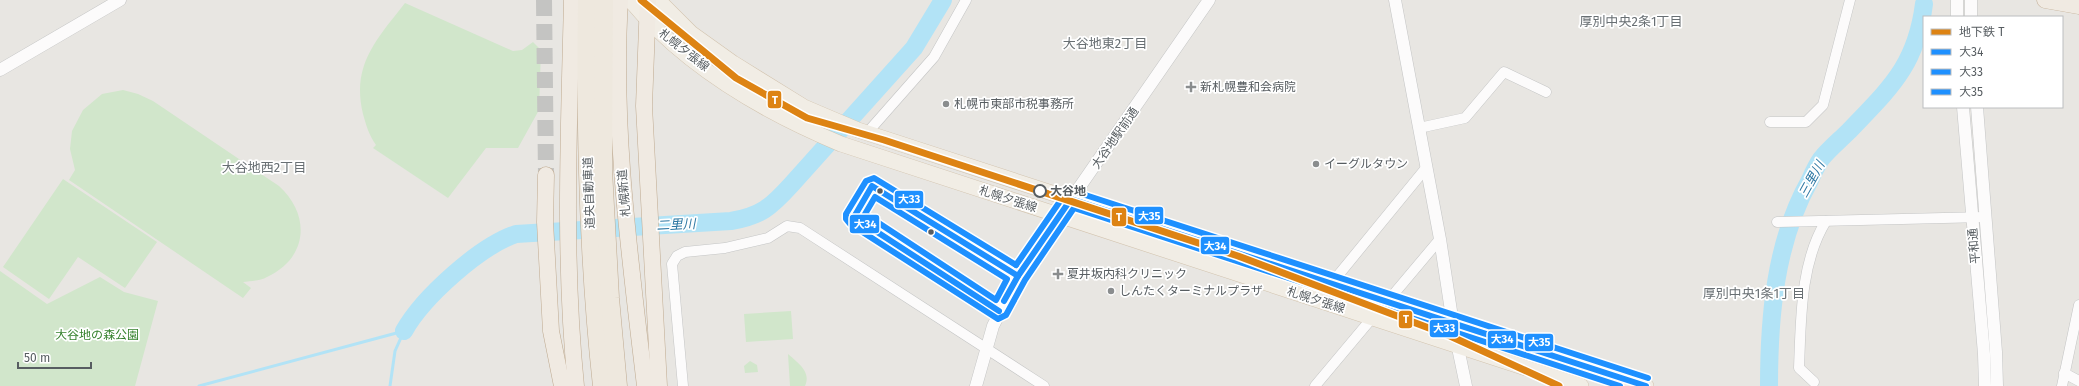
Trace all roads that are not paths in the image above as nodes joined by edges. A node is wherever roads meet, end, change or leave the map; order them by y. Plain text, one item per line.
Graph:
1 (120, 0) edge
2 (572, 0) edge
3 (588, 0) edge
4 (604, 0) edge
5 (630, 0) edge
6 (648, 0) edge
7 (658, 0) edge
8 (966, 0) edge
9 (1209, 0) edge
10 (1395, 0) edge
11 (1850, 0) edge
12 (1957, 0) edge
13 (1971, 0) edge
14 (2045, 0) edge
15 (2079, 6) edge
16 (620, 7) edge
17 (1957, 16) edge
18 (1971, 16) edge
19 (647, 21) junction
20 (0, 70) edge
21 (1546, 92) dead end
22 (1963, 108) edge
23 (1977, 108) edge
24 (1770, 122) dead end
25 (1419, 128) junction
26 (862, 131) junction
27 (1426, 168) junction
28 (596, 170) junction
29 (546, 175) tunnel mouth
30 (1071, 199) junction
31 (1059, 216) junction
32 (1986, 217) junction
33 (1972, 218) junction
34 (1826, 221) junction
35 (1780, 222) dead end
36 (1440, 239) junction
37 (1331, 284) junction
38 (603, 298) junction
39 (1387, 302) junction
40 (2079, 305) edge
41 (1372, 318) junction
42 (1453, 324) junction
43 (1457, 346) junction
44 (986, 348) junction
45 (2064, 373) junction
46 (2079, 381) edge
47 (1814, 382) dead end
48 (562, 386) edge
49 (576, 386) edge
50 (602, 386) edge
51 (618, 386) edge
52 (645, 386) edge
53 (659, 386) edge
54 (683, 386) edge
55 (976, 386) edge
56 (1044, 386) edge
57 (1315, 386) edge
58 (1466, 386) edge
59 (1581, 386) edge
60 (1646, 386) edge
61 (1985, 386) edge
62 (1997, 386) edge
63 (2062, 386) edge

1 - 20 street
2 - 49 highway
3 - 28 highway, 道央自動車道
4 - 28 highway, 道央自動車道
5 - 19 main road, 札幌夕張線
6 - 19 highway
7 - 26 main road, 札幌夕張線
8 - 26 street
9 - 30 street, 大谷地駅前通
10 - 25 street
11 - 24 street
12 - 17 street
13 - 18 street
14 - 15 highway
16 - 52 highway, 札幌新道
19 - 31 main road, 札幌夕張線
19 - 53 highway
21 - 25 street
22 - 33 street, 平和通
23 - 32 street, 平和通
25 - 27 street
26 - 30 main road, 札幌夕張線
27 - 36 street
27 - 37 street
28 - 38 highway, 道央自動車道
29 - 48 highway
30 - 31 street, 大谷地駅前通
30 - 37 main road, 札幌夕張線
31 - 41 main road, 札幌夕張線
31 - 44 street, 大谷地駅前通
32 - 33 street
32 - 62 street, 平和通
33 - 34 street
33 - 61 street, 平和通
34 - 35 street
34 - 47 street
36 - 39 street
36 - 42 street
37 - 39 main road, 札幌夕張線
38 - 50 highway, 道央自動車道
38 - 51 highway, 道央自動車道
39 - 42 main road, 札幌夕張線
40 - 45 street
41 - 43 main road, 札幌夕張線
41 - 57 street
42 - 43 street
42 - 60 main road, 札幌夕張線
43 - 58 street
43 - 59 main road, 札幌夕張線
44 - 54 street
44 - 55 street, 大谷地駅前通
44 - 56 street
45 - 46 street
45 - 63 street

